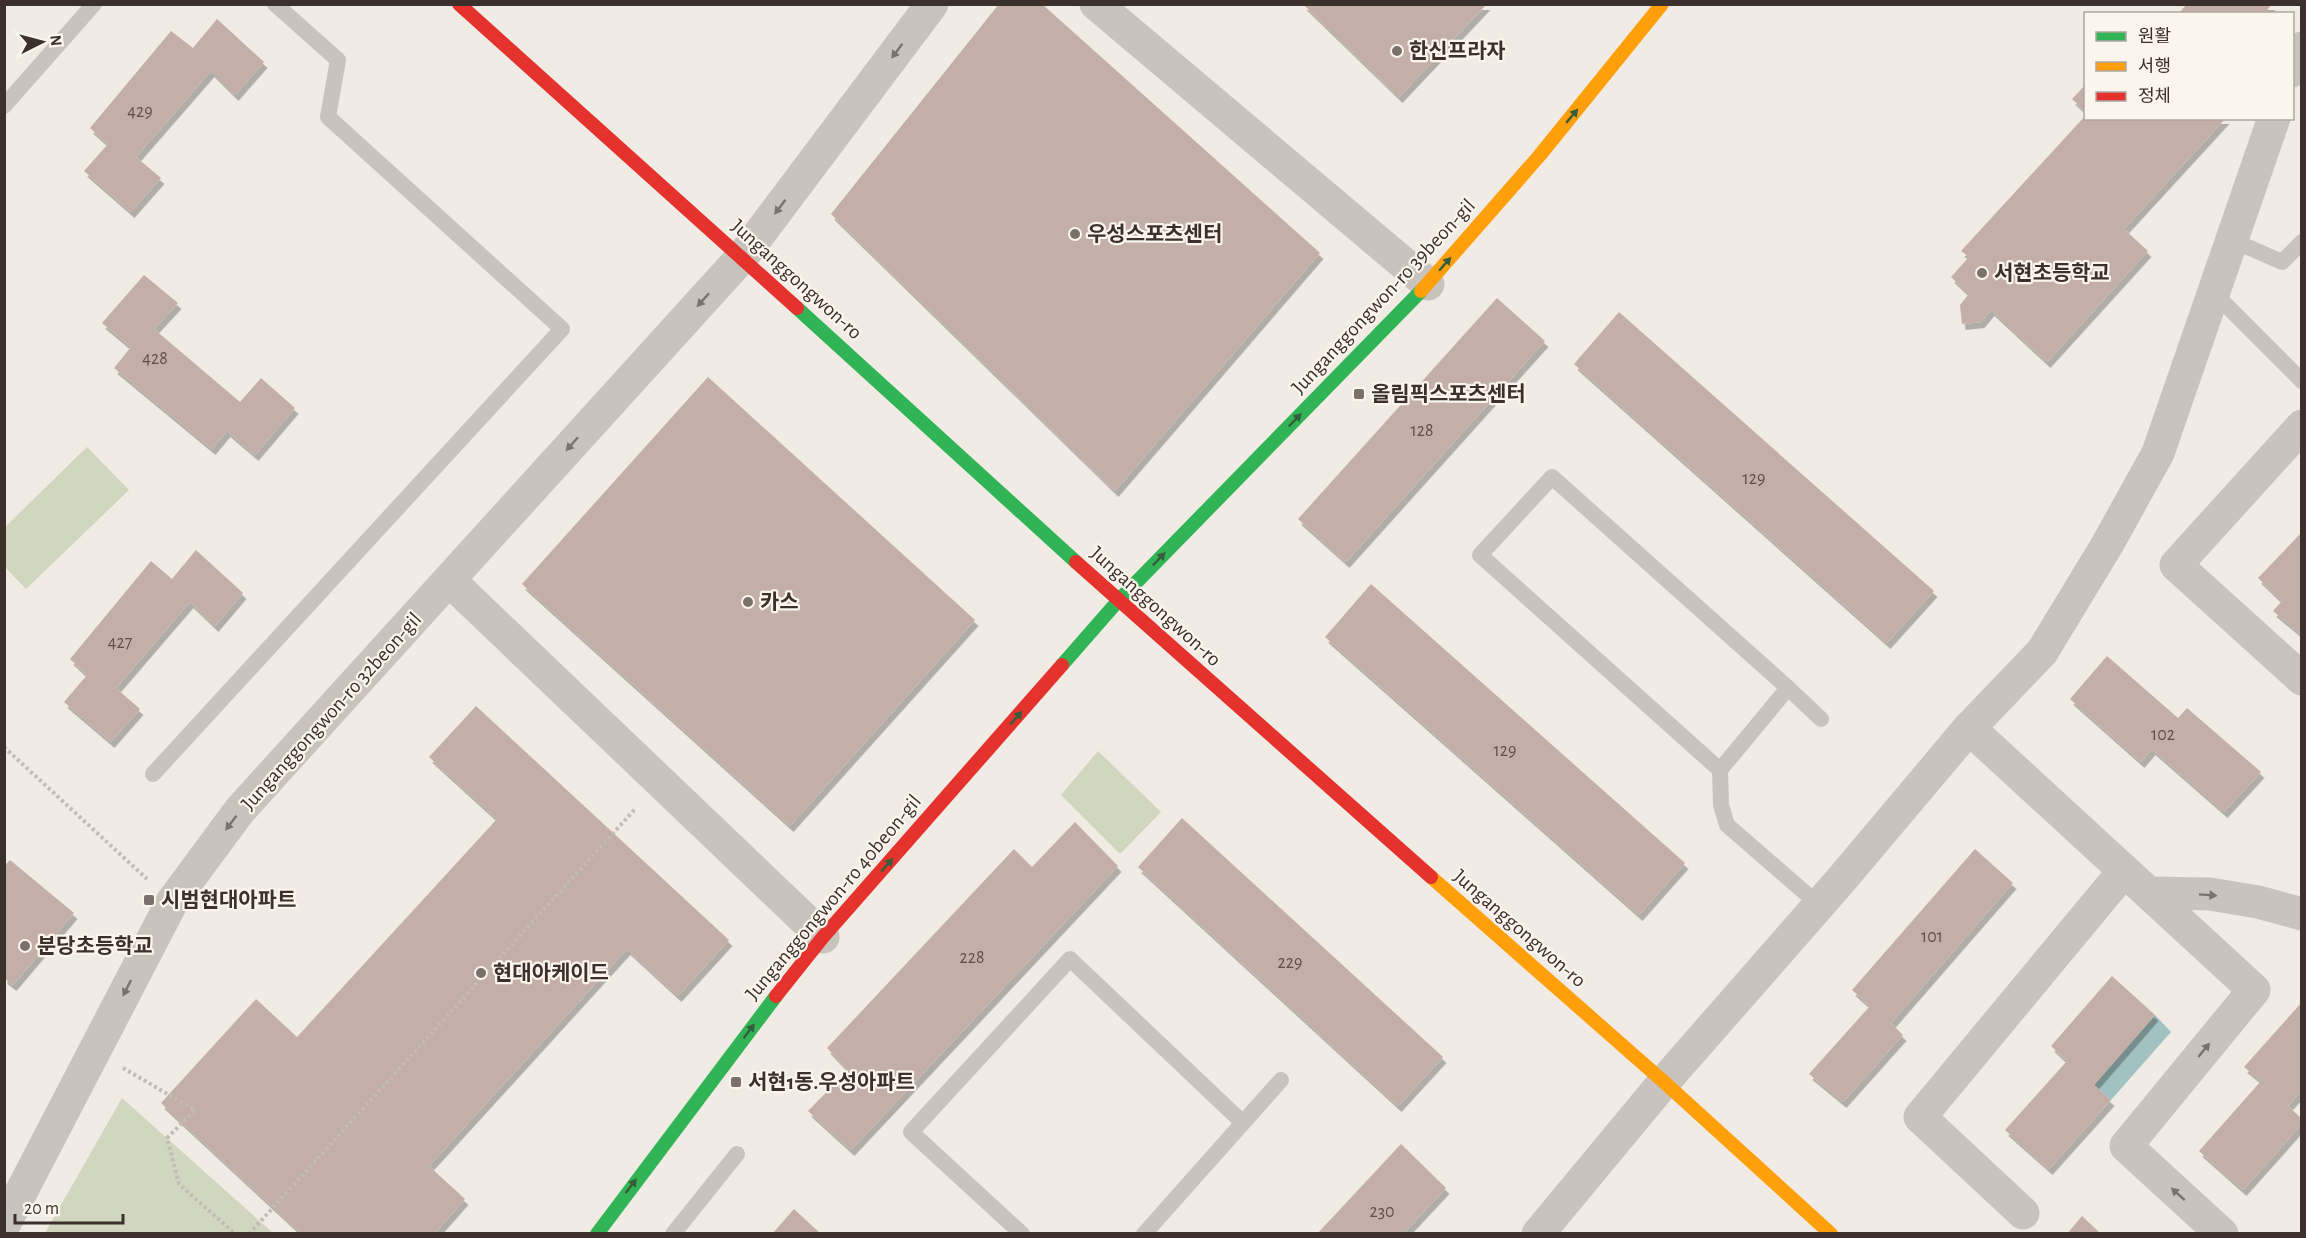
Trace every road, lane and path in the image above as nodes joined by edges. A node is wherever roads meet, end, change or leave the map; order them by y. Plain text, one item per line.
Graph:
1 (94, 4) edge
2 (275, 4) edge
3 (459, 4) edge
4 (932, 4) edge
5 (1096, 4) edge
6 (1662, 4) edge
7 (2301, 48) edge
8 (2294, 66) edge
9 (4, 106) edge
10 (2273, 120) edge
11 (2232, 240) junction
12 (2301, 242) edge
13 (742, 257) junction
14 (1428, 284) junction
15 (2213, 292) junction
16 (2301, 381) edge
17 (2301, 426) edge
18 (449, 580) junction
19 (1118, 601) junction
20 (2301, 679) edge
21 (1788, 688) junction
22 (1821, 719) dead end
23 (1969, 728) junction
24 (4, 747) edge
25 (1720, 770) junction
26 (153, 774) dead end
27 (636, 807) dead end
28 (2124, 871) junction
29 (2149, 893) junction
30 (172, 902) junction
31 (1818, 904) junction
32 (2301, 914) edge
33 (823, 937) junction
34 (117, 1064) dead end
35 (1281, 1080) dead end
36 (1664, 1082) junction
37 (1242, 1122) junction
38 (737, 1154) dead end
39 (2023, 1212) dead end
40 (4, 1225) edge
41 (235, 1233) edge
42 (249, 1233) edge
43 (597, 1233) edge
44 (673, 1233) edge
45 (1022, 1233) edge
46 (1144, 1233) edge
47 (1538, 1233) edge
48 (1831, 1233) edge
49 (2222, 1233) edge

1 - 9 lane
2 - 26 lane
3 - 13 street, Junganggongwon-ro
4 -> 13 street, Junganggongwon-ro 32beon-gil
5 - 14 street
14 -> 6 street, Junganggongwon-ro 39beon-gil
7 - 8 street
10 - 11 street
11 - 12 lane
11 - 15 street
13 -> 18 street, Junganggongwon-ro 32beon-gil
13 - 19 street, Junganggongwon-ro
19 -> 14 street, Junganggongwon-ro 39beon-gil
15 - 16 lane
15 - 23 street
17 - 20 street
18 -> 30 street, Junganggongwon-ro 32beon-gil
18 - 33 street
33 -> 19 street, Junganggongwon-ro 40beon-gil
19 - 36 street, Junganggongwon-ro
21 - 22 lane
21 - 25 lane
21 - 25 lane
23 - 28 street
23 - 31 street
24 - 30 path
25 - 31 lane
27 - 42 path
28 - 29 street
28 - 39 street
29 -> 32 street
49 -> 29 street
30 -> 40 street, Junganggongwon-ro 32beon-gil
31 - 36 street
43 -> 33 street, Junganggongwon-ro 40beon-gil
34 - 41 path
35 - 37 lane
36 - 47 street
36 - 48 street, Junganggongwon-ro
37 - 45 lane
37 - 46 lane
38 - 44 lane

